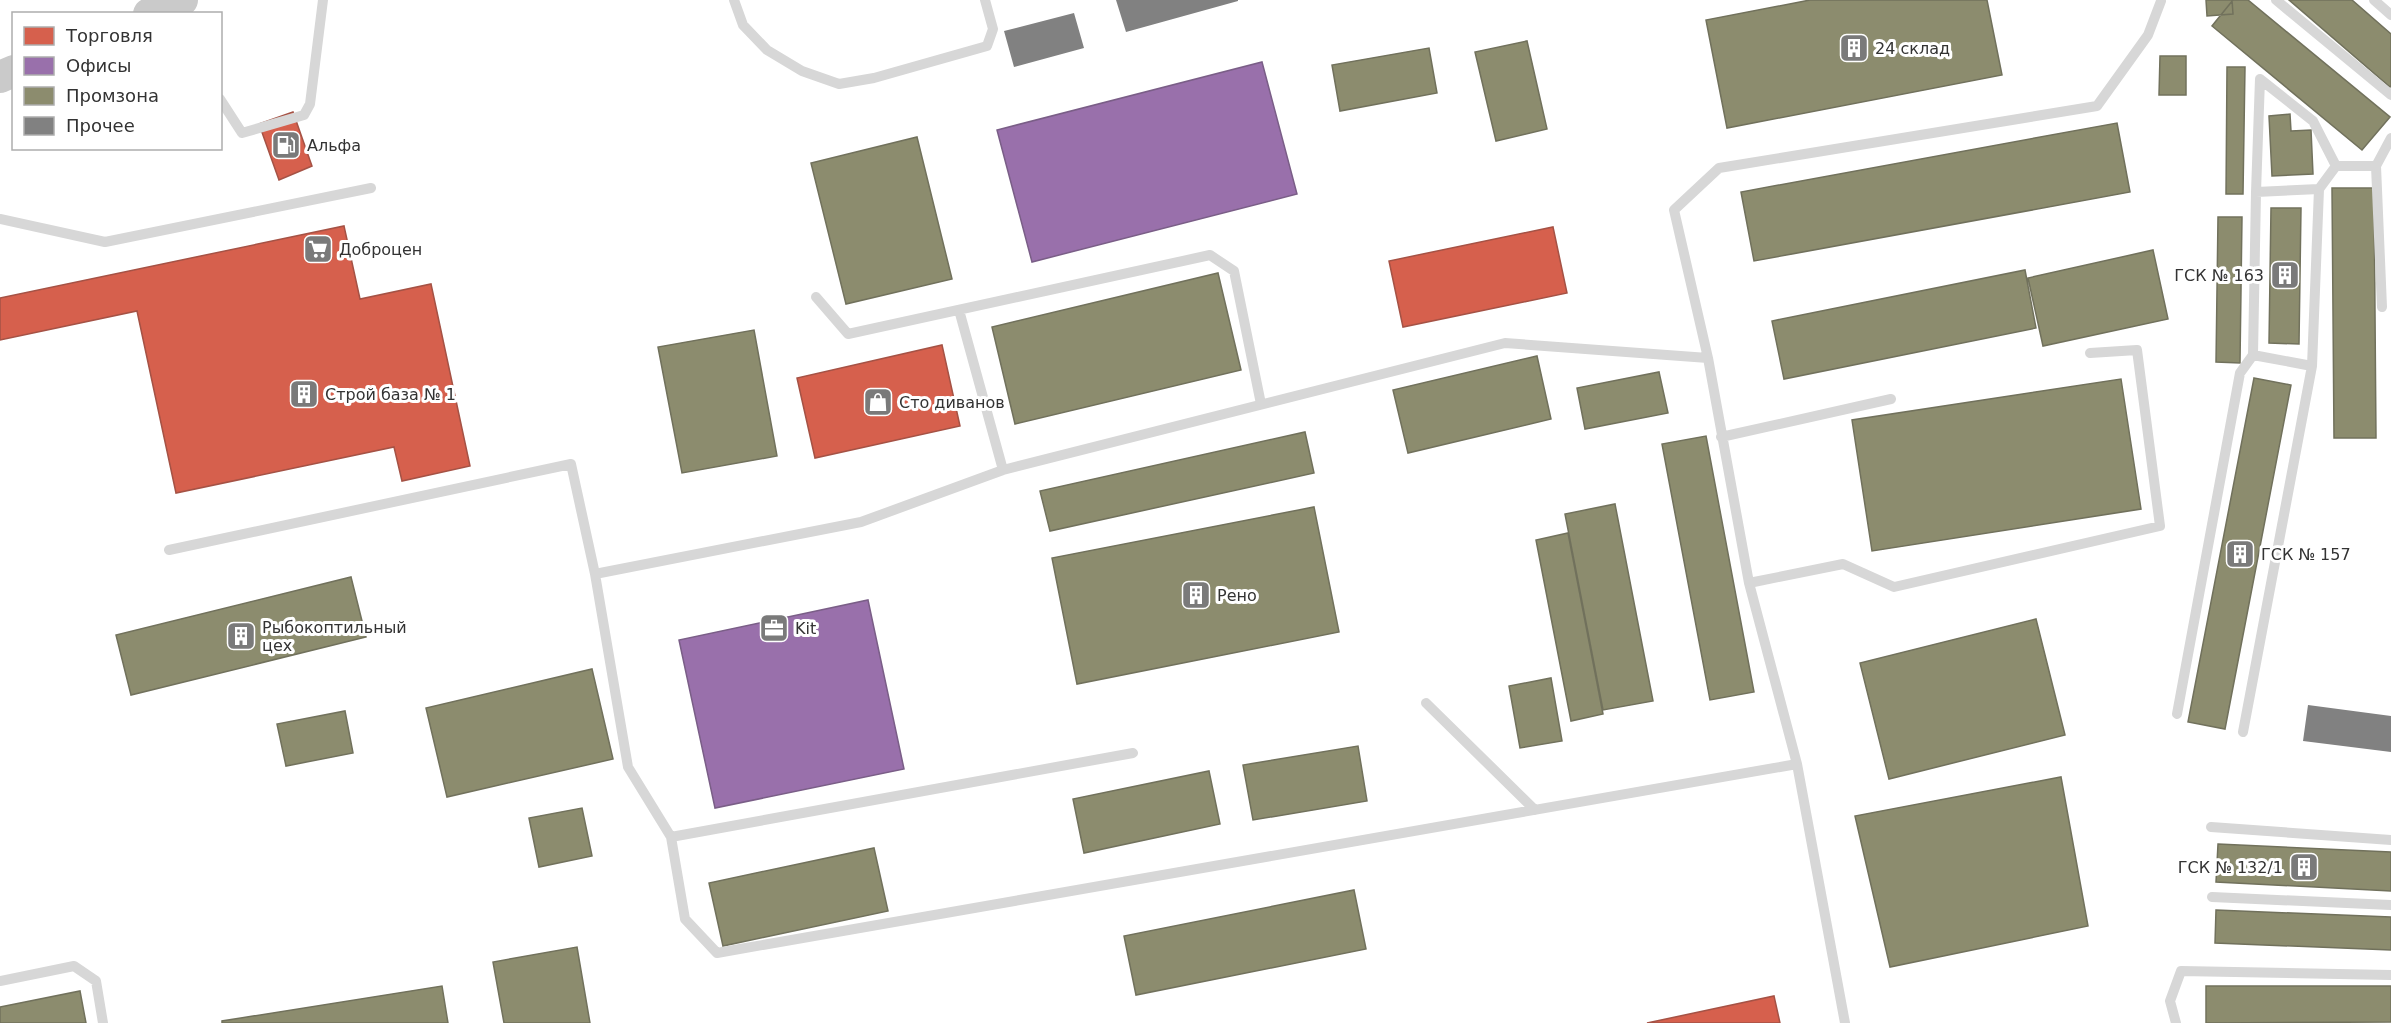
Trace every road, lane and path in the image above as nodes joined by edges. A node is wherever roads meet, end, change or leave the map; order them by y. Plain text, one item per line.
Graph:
1 (323, 0) edge
2 (734, 0) edge
3 (985, 0) edge
4 (2276, 0) edge
5 (2374, 0) edge
6 (2161, 1) edge
7 (2391, 15) edge
8 (2391, 95) edge
9 (222, 102) edge
10 (2391, 138) edge
11 (2337, 166) junction
12 (2376, 166) junction
13 (370, 188) dead end
14 (2319, 189) junction
15 (2256, 192) junction
16 (0, 219) edge
17 (816, 297) dead end
18 (2382, 307) dead end
19 (959, 310) junction
20 (2090, 353) dead end
21 (2253, 355) junction
22 (1708, 358) junction
23 (2312, 366) junction
24 (1891, 399) dead end
25 (1262, 404) junction
26 (1721, 437) junction
27 (1003, 470) junction
28 (169, 550) dead end
29 (595, 574) junction
30 (1749, 583) junction
31 (1426, 703) dead end
32 (2178, 714) dead end
33 (2243, 732) dead end
34 (1133, 753) dead end
35 (1797, 764) junction
36 (1535, 810) junction
37 (2211, 827) dead end
38 (671, 837) junction
39 (2391, 840) edge
40 (2212, 897) dead end
41 (2391, 905) edge
42 (2391, 975) edge
43 (0, 981) edge
44 (103, 1023) edge
45 (1845, 1023) edge
46 (2176, 1023) edge

1 - 9 lane
2 - 3 lane
4 - 8 lane
5 - 7 lane
6 - 22 lane
10 - 12 lane
11 - 12 lane
11 - 14 lane
11 - 15 lane
12 - 18 lane
13 - 16 lane
14 - 15 lane
14 - 23 lane
15 - 21 lane
17 - 19 lane
19 - 25 lane
19 - 27 lane
20 - 30 lane
21 - 23 lane
21 - 32 lane
22 - 25 lane
22 - 26 lane
23 - 33 lane
24 - 26 lane
25 - 27 lane
26 - 30 lane
27 - 29 lane
28 - 29 lane
29 - 38 lane
30 - 35 lane
31 - 36 lane
34 - 38 lane
35 - 36 lane
35 - 45 lane
36 - 38 lane
37 - 39 lane
40 - 41 lane
42 - 46 lane
43 - 44 lane

